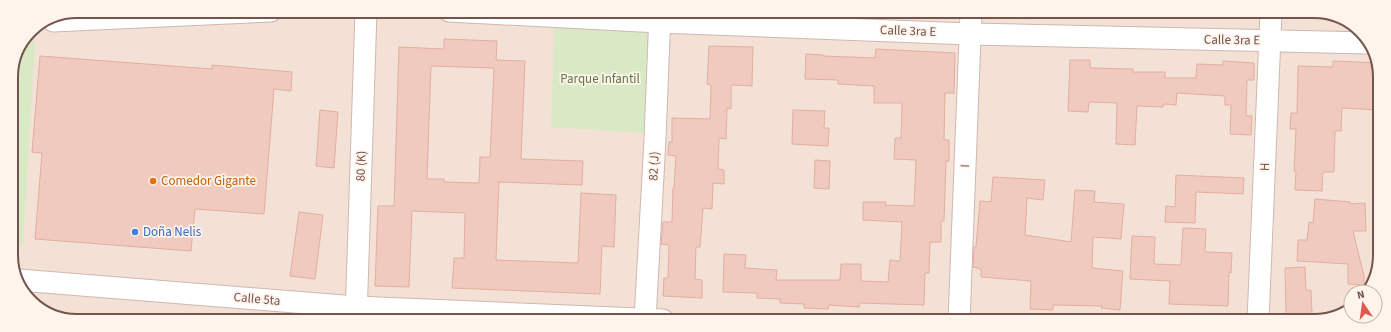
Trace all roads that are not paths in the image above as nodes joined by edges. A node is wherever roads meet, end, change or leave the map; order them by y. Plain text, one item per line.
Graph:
1 (118, 18) edge
2 (366, 18) edge
3 (660, 18) edge
4 (678, 18) edge
5 (971, 18) edge
6 (1271, 18) edge
7 (62, 21) edge
8 (970, 34) junction
9 (1270, 41) junction
10 (1362, 43) edge
11 (24, 281) edge
12 (356, 313) edge
13 (397, 314) edge
14 (645, 314) edge
15 (959, 314) edge
16 (1258, 314) edge

1 - 7 street
2 - 12 street, 80 (K)
3 - 14 street, 82 (J)
4 - 8 street, Calle 3ra E
5 - 8 street, I
6 - 9 street, H
8 - 9 street, Calle 3ra E
8 - 15 street, I
9 - 10 street, Calle 3ra E
9 - 16 street, H
11 - 12 street, Calle 5ta
12 - 13 street, Calle 5ta

